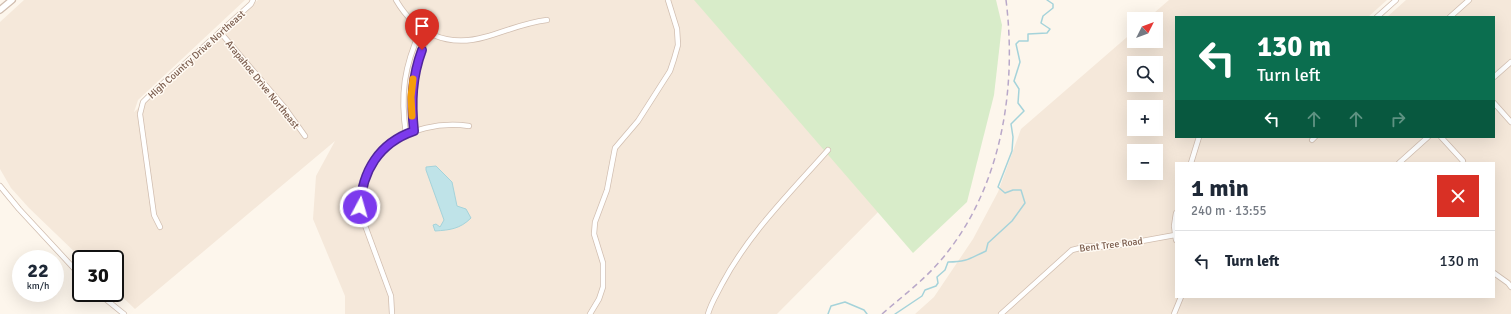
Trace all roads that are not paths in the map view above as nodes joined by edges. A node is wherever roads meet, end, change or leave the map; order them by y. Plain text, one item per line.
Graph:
1 (12, 0) edge
2 (253, 0) edge
3 (396, 0) edge
4 (668, 0) edge
5 (1396, 0) edge
6 (1469, 0) edge
7 (0, 10) edge
8 (1379, 16) edge
9 (1451, 16) edge
10 (547, 20) dead end
11 (421, 30) junction
12 (220, 32) junction
13 (429, 34) junction
14 (1511, 62) edge
15 (1495, 76) edge
16 (1495, 104) edge
17 (1511, 122) edge
18 (469, 126) dead end
19 (414, 131) junction
20 (406, 134) junction
21 (305, 136) dead end
22 (1199, 138) edge
23 (1427, 138) edge
24 (1442, 138) edge
25 (828, 150) dead end
26 (1463, 161) dead end
27 (1191, 162) edge
28 (1400, 162) edge
29 (0, 186) edge
30 (1175, 220) edge
31 (160, 227) dead end
32 (1175, 237) edge
33 (72, 266) edge
34 (1495, 274) edge
35 (1511, 288) edge
36 (1181, 298) edge
37 (109, 302) edge
38 (124, 314) edge
39 (392, 314) edge
40 (590, 314) edge
41 (708, 314) edge
42 (1001, 314) edge
43 (1174, 314) edge

1 - 7 street
2 - 12 street, High Country Drive Northeast
3 - 11 street
4 - 40 street
5 - 8 street
6 - 9 street
10 - 13 street
11 - 13 street
11 - 20 street
12 - 21 street, Arapahoe Drive Northeast
12 - 31 street, High Country Drive Northeast
13 - 19 street
14 - 15 street
16 - 17 street
18 - 19 street
19 - 20 street
20 - 39 street
22 - 27 street
23 - 28 street
24 - 26 street
25 - 41 street
29 - 33 street
30 - 32 street
32 - 42 street, Bent Tree Road
34 - 35 street
36 - 43 street
37 - 38 street

